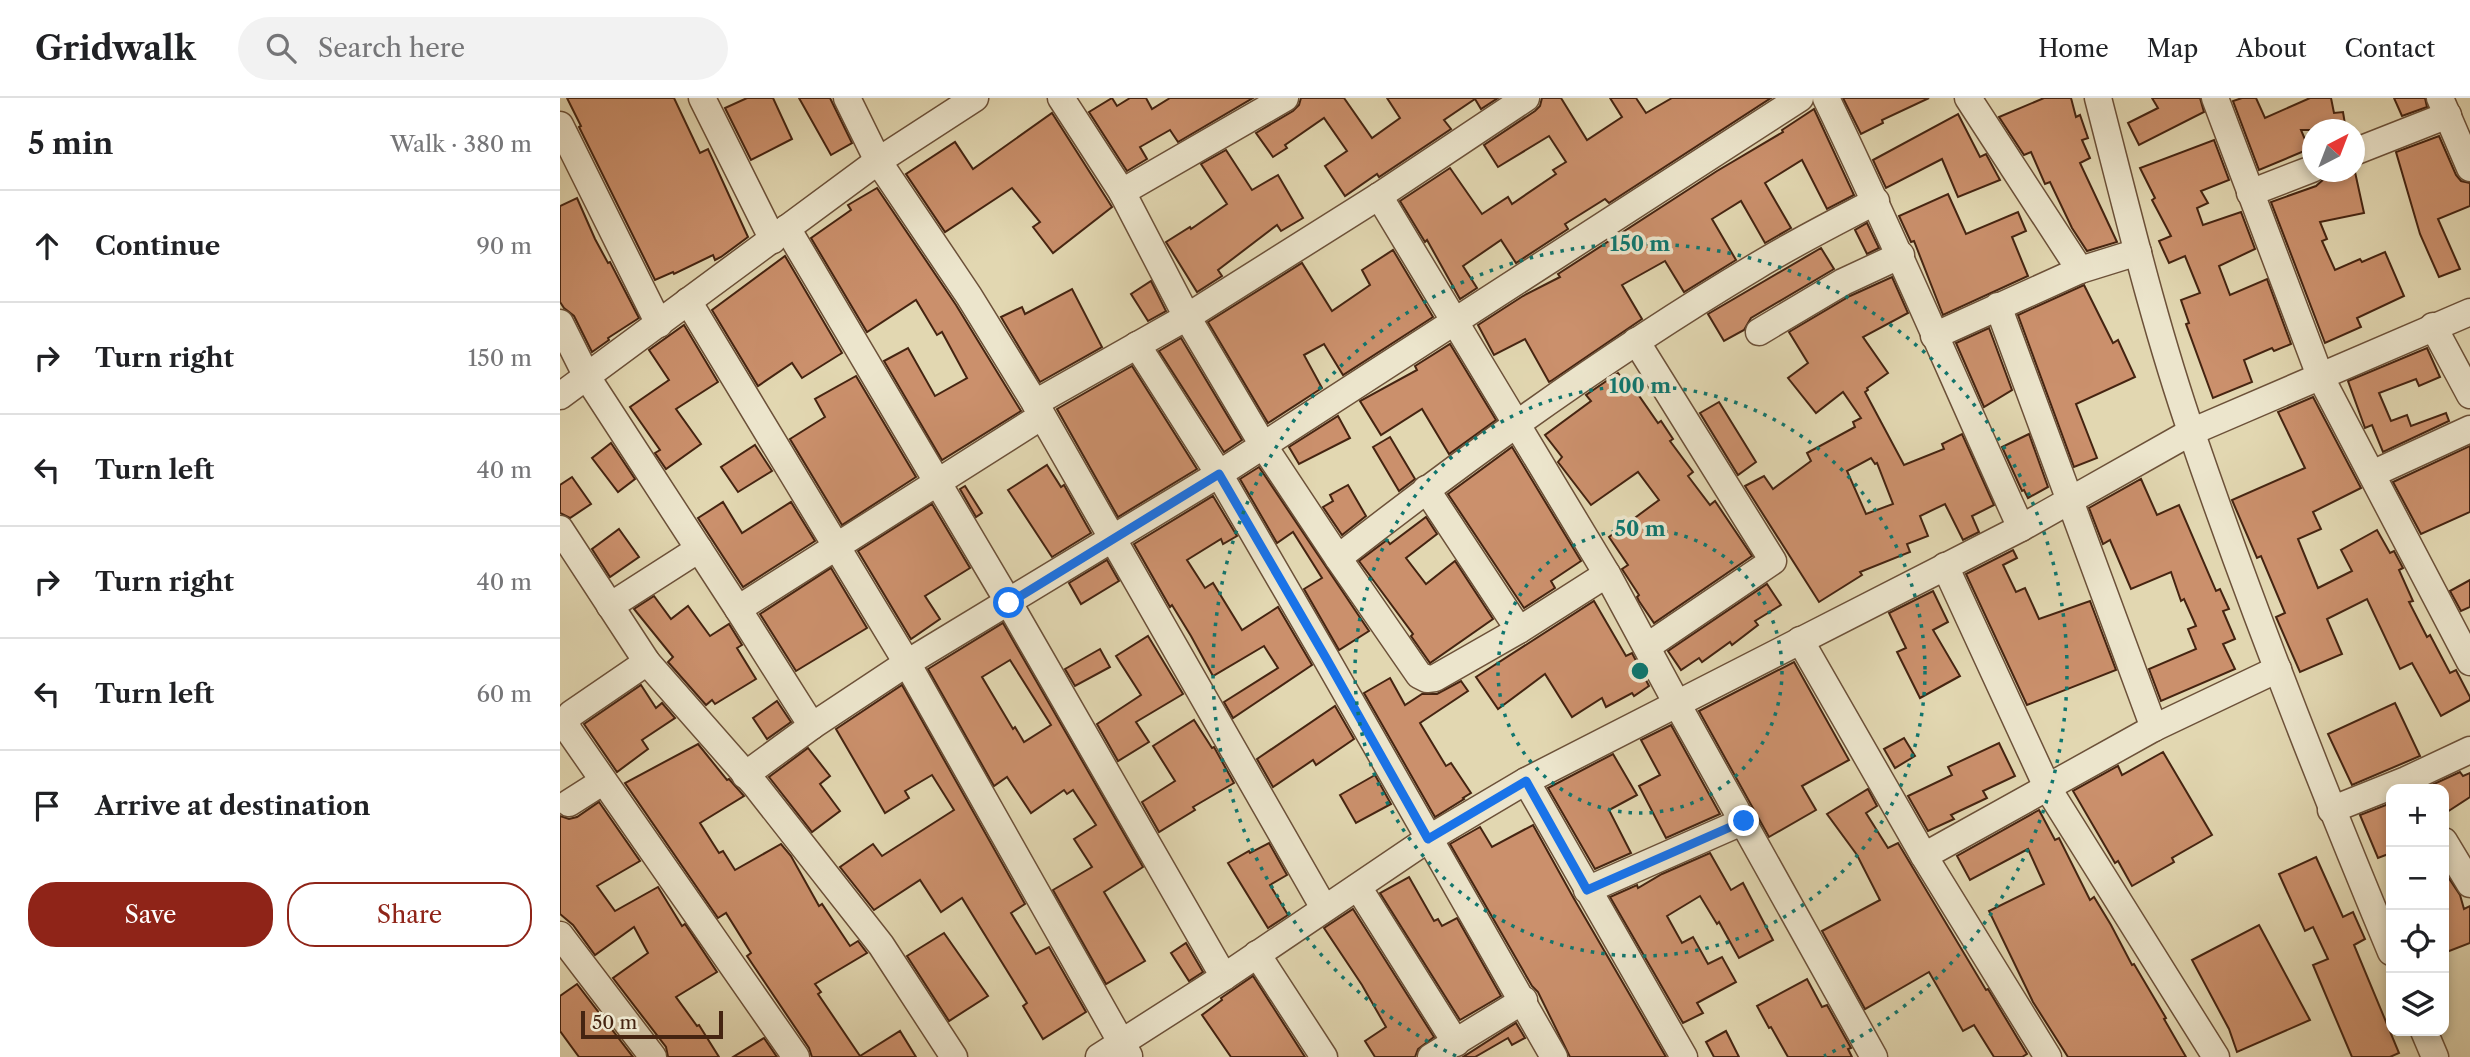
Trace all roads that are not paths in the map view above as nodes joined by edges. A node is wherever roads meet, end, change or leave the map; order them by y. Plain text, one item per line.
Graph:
1 (702, 98) edge
2 (847, 98) edge
3 (975, 98) edge
4 (1061, 98) edge
5 (1285, 98) edge
6 (1526, 98) edge
7 (1797, 98) edge
8 (1826, 98) edge
9 (1968, 98) edge
10 (2098, 98) edge
11 (2215, 98) edge
12 (2444, 106) edge
13 (560, 125) edge
14 (2365, 146) edge
15 (878, 161) junction
16 (2470, 168) edge
17 (2302, 173) edge
18 (1122, 192) junction
19 (2250, 193) junction
20 (1379, 195) junction
21 (1876, 201) junction
22 (780, 234) junction
23 (2138, 252) junction
24 (1901, 255) junction
25 (2080, 270) junction
26 (688, 301) junction
27 (1998, 306) junction
28 (2470, 312) edge
29 (1187, 317) junction
30 (1455, 321) junction
31 (560, 323) edge
32 (659, 324) junction
33 (2433, 326) junction
34 (1759, 332) dead end
35 (1934, 336) junction
36 (1636, 341) junction
37 (1137, 345) junction
38 (2320, 376) junction
39 (587, 377) junction
40 (2470, 395) edge
41 (560, 396) edge
42 (1038, 409) junction
43 (1518, 422) junction
44 (2470, 429) edge
45 (2191, 432) junction
46 (1263, 445) junction
47 (1219, 474) junction
48 (2372, 474) junction
49 (937, 482) junction
50 (1426, 489) junction
51 (2070, 502) junction
52 (2021, 528) junction
53 (560, 529) edge
54 (1111, 539) junction
55 (836, 546) junction
56 (699, 549) junction
57 (1338, 558) junction
58 (1945, 566) junction
59 (1607, 574) junction
60 (1009, 603) junction
61 (611, 606) junction
62 (738, 609) junction
63 (1519, 629) junction
64 (1800, 640) junction
65 (1648, 646) junction
66 (2469, 657) edge
67 (647, 662) junction
68 (907, 663) junction
69 (2278, 669) junction
70 (1676, 702) junction
71 (812, 726) junction
72 (2154, 728) junction
73 (2470, 750) edge
74 (746, 775) junction
75 (1526, 781) junction
76 (602, 782) junction
77 (2411, 784) edge
78 (2047, 787) junction
79 (2386, 792) edge
80 (563, 800) edge
81 (2331, 810) junction
82 (1744, 821) junction
83 (1428, 839) junction
84 (2448, 847) edge
85 (1924, 856) junction
86 (2470, 884) edge
87 (1358, 887) junction
88 (1587, 890) junction
89 (1324, 908) junction
90 (560, 935) edge
91 (2386, 940) edge
92 (1257, 954) junction
93 (1224, 977) junction
94 (1524, 1000) junction
95 (2426, 1036) edge
96 (1456, 1042) junction
97 (1117, 1052) edge
98 (650, 1056) edge
99 (796, 1057) edge
100 (954, 1057) edge
101 (1324, 1057) edge
102 (1431, 1057) edge
103 (1555, 1057) edge
104 (1684, 1057) edge
105 (1874, 1057) edge
106 (2048, 1057) edge
107 (2216, 1057) edge
108 (2435, 1057) edge

1 - 22 street
2 - 15 street
3 - 15 street
4 - 18 street
5 - 18 street
6 - 20 street
7 - 30 street
8 - 21 street
9 - 25 street
10 - 23 street
11 - 19 street
12 - 14 street
12 - 16 street
13 - 32 street
15 - 22 street
15 - 42 street
17 - 19 street
18 - 29 street
19 - 38 street
20 - 29 street
20 - 30 street
21 - 24 street
21 - 36 street
22 - 26 street
22 - 49 street
23 - 25 street
23 - 45 street
24 - 34 street
24 - 35 street
25 - 27 street
26 - 32 street
26 - 55 street
27 - 35 street
27 - 51 street
28 - 33 street
29 - 37 street
29 - 46 street
30 - 43 street
30 - 46 street
31 - 39 street
32 - 39 street
33 - 38 street
33 - 40 street
35 - 52 street
36 - 43 street
36 - 65 street
37 - 42 street
37 - 47 street
38 - 45 street
38 - 48 street
39 - 41 street
39 - 56 street
42 - 49 street
42 - 54 street
43 - 50 street
43 - 59 street
44 - 48 street
45 - 51 street
45 - 69 street
46 - 47 street
46 - 57 street
47 - 54 street
47 - 83 street
48 - 66 street
49 - 55 street
49 - 60 street
50 - 57 street
50 - 63 street
51 - 52 street
51 - 72 street
52 - 58 street
53 - 61 street
54 - 60 street
54 - 89 street
55 - 62 street
55 - 68 street
56 - 61 street
56 - 62 street
57 - 63 street
58 - 64 street
58 - 78 street
59 - 63 street
59 - 65 street
60 - 68 street
60 - 93 street
61 - 67 street
62 - 71 street
64 - 70 street
64 - 85 street
65 - 70 street
67 - 74 street
67 - 76 street
68 - 71 street
68 - 97 street
69 - 72 street
69 - 81 street
70 - 75 street
70 - 82 street
71 - 74 street
72 - 78 street
73 - 77 street
74 - 100 street
75 - 83 street
75 - 88 street
76 - 80 street
76 - 99 street
78 - 85 street
78 - 107 street
79 - 81 street
81 - 91 street
82 - 88 street
82 - 105 street
83 - 87 street
83 - 94 street
84 - 86 street
85 - 106 street
87 - 89 street
87 - 96 street
88 - 104 street
89 - 92 street
90 - 98 street
92 - 93 street
92 - 101 street
93 - 97 street
94 - 96 street
94 - 103 street
95 - 108 street
96 - 102 street

